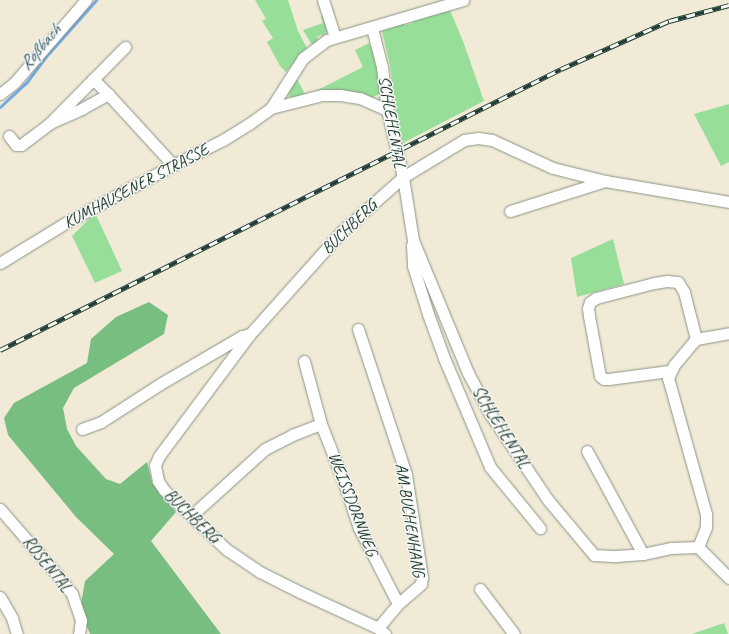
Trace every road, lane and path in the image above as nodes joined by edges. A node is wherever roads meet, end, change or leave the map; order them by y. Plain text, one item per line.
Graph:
1 (86, 0) edge
2 (323, 0) edge
3 (463, 0) edge
4 (372, 28) junction
5 (335, 36) junction
6 (125, 47) dead end
7 (93, 79) junction
8 (0, 94) edge
9 (108, 94) junction
10 (271, 108) junction
11 (387, 110) junction
12 (50, 123) junction
13 (9, 136) dead end
14 (173, 165) junction
15 (403, 177) junction
16 (605, 181) junction
17 (729, 202) edge
18 (510, 211) dead end
19 (413, 240) junction
20 (0, 263) edge
21 (358, 329) dead end
22 (250, 334) junction
23 (729, 334) edge
24 (696, 340) junction
25 (304, 361) dead end
26 (669, 371) junction
27 (321, 424) junction
28 (82, 429) dead end
29 (587, 451) dead end
30 (0, 509) edge
31 (191, 516) junction
32 (540, 528) dead end
33 (698, 547) junction
34 (643, 554) junction
35 (729, 578) edge
36 (480, 589) dead end
37 (0, 597) edge
38 (398, 604) junction
39 (80, 630) edge
40 (381, 631) edge
41 (17, 634) edge
42 (514, 634) edge

1 - 8 street
2 - 5 street
3 - 4 street, KUMHAUSENER STRASSE
4 - 5 street, KUMHAUSENER STRASSE
4 - 11 street, SCHLEHENTAL
5 - 10 street, KUMHAUSENER STRASSE
6 - 7 street
7 - 9 street
7 - 12 street
9 - 12 street
9 - 14 street
10 - 11 street, KUMHAUSENER STRASSE
10 - 14 street, KUMHAUSENER STRASSE
11 - 15 street, SCHLEHENTAL
12 - 13 street
14 - 20 street, KUMHAUSENER STRASSE
15 - 16 street, BUCHBERG
15 - 19 street, SCHLEHENTAL
15 - 22 street, BUCHBERG
16 - 17 street, BUCHBERG
16 - 18 street
19 - 32 street, SCHLEHENTAL
19 - 34 street, SCHLEHENTAL
21 - 38 street, AM BUCHENHANG
22 - 28 street, BUCHBERG
22 - 31 street, BUCHBERG
23 - 24 street
24 - 26 street
24 - 26 street
25 - 27 street, WEISSDORNWEG
26 - 33 street
27 - 31 street
27 - 38 street, WEISSDORNWEG
29 - 34 street
30 - 39 street, ROSENTAL
31 - 40 street, BUCHBERG
33 - 34 street, SCHLEHENTAL
33 - 35 street
36 - 42 street
37 - 41 street
38 - 40 street, AM BUCHENHANG

